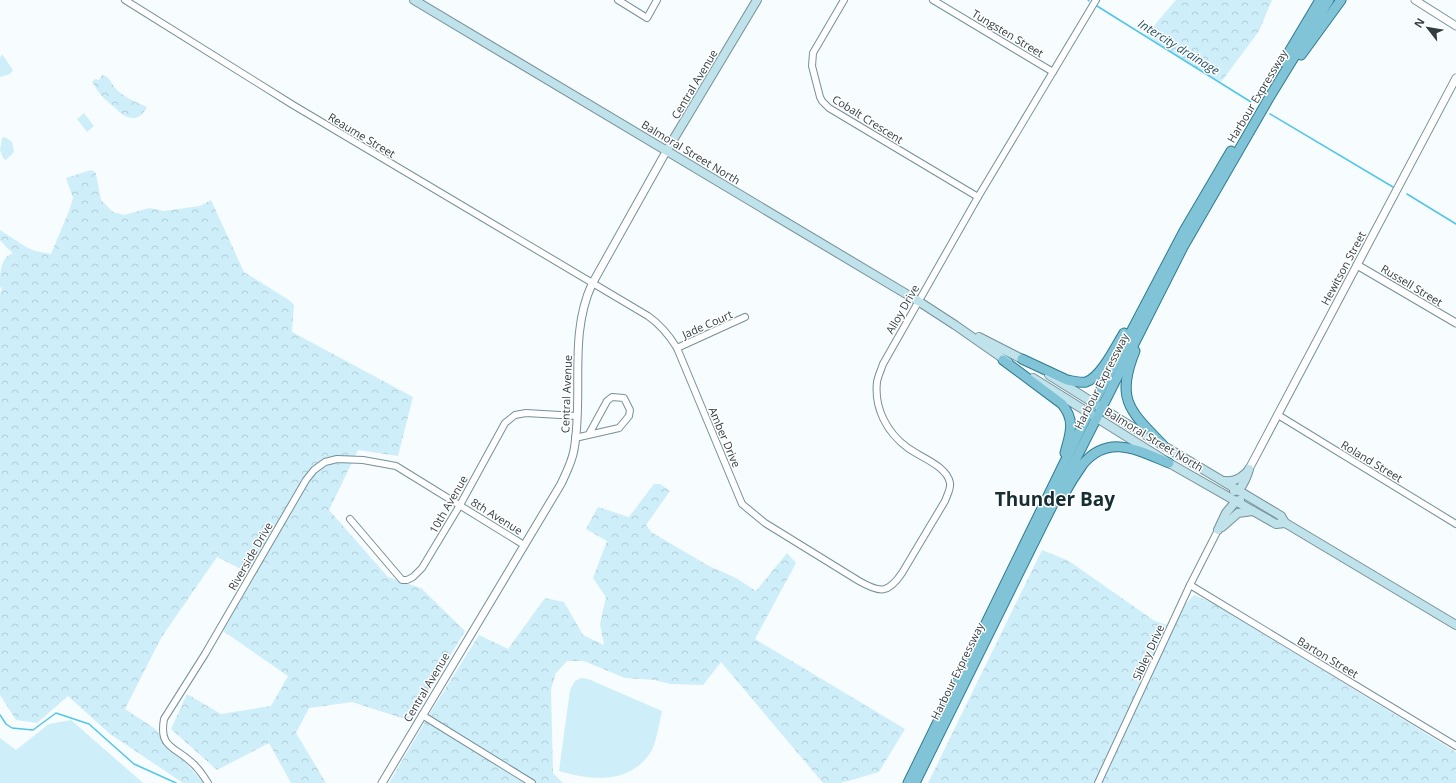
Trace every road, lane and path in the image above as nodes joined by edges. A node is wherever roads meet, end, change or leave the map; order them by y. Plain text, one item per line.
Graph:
1 (124, 0) edge
2 (414, 0) edge
3 (618, 0) edge
4 (657, 0) edge
5 (757, 0) edge
6 (844, 0) edge
7 (933, 0) edge
8 (1096, 0) edge
9 (1315, 0) edge
10 (1320, 0) edge
11 (1329, 0) edge
12 (1341, 0) edge
13 (1415, 0) edge
14 (1456, 26) edge
15 (1298, 38) junction
16 (1053, 72) junction
17 (1456, 78) edge
18 (1273, 91) junction
19 (667, 150) junction
20 (978, 197) junction
21 (1357, 265) junction
22 (1156, 283) junction
23 (592, 284) junction
24 (918, 301) junction
25 (1155, 301) junction
26 (745, 317) dead end
27 (1456, 323) edge
28 (955, 325) junction
29 (677, 348) junction
30 (1022, 359) junction
31 (1003, 360) junction
32 (1098, 406) junction
33 (1093, 415) junction
34 (1278, 415) junction
35 (577, 416) junction
36 (589, 434) junction
37 (575, 438) junction
38 (1163, 445) junction
39 (1169, 463) junction
40 (1249, 469) junction
41 (1060, 472) junction
42 (1186, 472) junction
43 (1224, 482) junction
44 (1239, 490) junction
45 (1236, 500) junction
46 (460, 505) junction
47 (1253, 511) junction
48 (350, 519) dead end
49 (1285, 523) junction
50 (1456, 524) edge
51 (1218, 530) junction
52 (1039, 532) junction
53 (524, 545) junction
54 (859, 581) joint
55 (1190, 585) junction
56 (1456, 626) edge
57 (422, 715) junction
58 (1456, 746) edge
59 (208, 783) edge
60 (382, 783) edge
61 (532, 783) edge
62 (908, 783) edge
63 (915, 783) edge
64 (1098, 783) edge

1 - 23 street, Reaume Street
2 - 19 main road, Balmoral Street North
3 - 4 street
5 - 19 main road, Central Avenue
6 - 20 street, Cobalt Crescent
7 - 16 street, Tungsten Street
8 - 16 street, Alloy Drive
9 - 15 main road
10 - 15 main road, Harbour Expressway
11 - 18 main road, Harbour Expressway
12 - 18 main road
13 - 14 street
15 - 22 main road, Harbour Expressway
16 - 20 street, Alloy Drive
17 - 21 street, Hewitson Street
18 - 25 main road, Harbour Expressway
19 - 23 street, Central Avenue
19 - 24 main road, Balmoral Street North
20 - 24 street, Alloy Drive
21 - 27 street, Russell Street
21 - 34 street, Hewitson Street
22 - 30 main road
22 - 32 main road, Harbour Expressway
23 - 29 street, Amber Drive
23 - 35 street, Central Avenue
24 - 28 main road, Balmoral Street North
24 - 54 street, Alloy Drive
25 - 32 main road, Harbour Expressway
25 - 38 main road
26 - 29 street, Jade Court
28 - 30 main road, Balmoral Street North
28 - 31 main road, Balmoral Street North
29 - 54 street, Amber Drive
30 - 32 main road, Balmoral Street North
31 - 33 main road, Balmoral Street North
31 - 41 main road
32 - 33 main road, Harbour Expressway
32 - 38 main road, Balmoral Street North
33 - 39 main road, Balmoral Street North
33 - 41 main road, Harbour Expressway
33 - 52 main road, Harbour Expressway
34 - 40 street, Hewitson Street
34 - 50 street, Roland Street
35 - 37 street, Central Avenue
35 - 46 street, 10th Avenue
36 - 36 street
36 - 37 street
37 - 53 street, Central Avenue
38 - 43 main road, Balmoral Street North
39 - 42 main road, Balmoral Street North
39 - 52 main road
40 - 43 main road
40 - 44 main road
41 - 62 main road, Harbour Expressway
42 - 44 main road
42 - 45 main road, Balmoral Street North
43 - 44 main road, Balmoral Street North
44 - 49 main road, Balmoral Street North
45 - 47 main road, Balmoral Street North
45 - 49 main road
45 - 51 main road
46 - 48 street, 10th Avenue
46 - 53 street, 8th Avenue
46 - 59 street, Riverside Drive
47 - 49 main road, Balmoral Street North
47 - 51 main road
49 - 56 main road, Balmoral Street North
51 - 55 street, Sibley Drive
52 - 63 main road, Harbour Expressway
53 - 57 street, Central Avenue
55 - 58 street, Barton Street
55 - 64 street, Sibley Drive
57 - 60 street, Central Avenue
57 - 61 street

